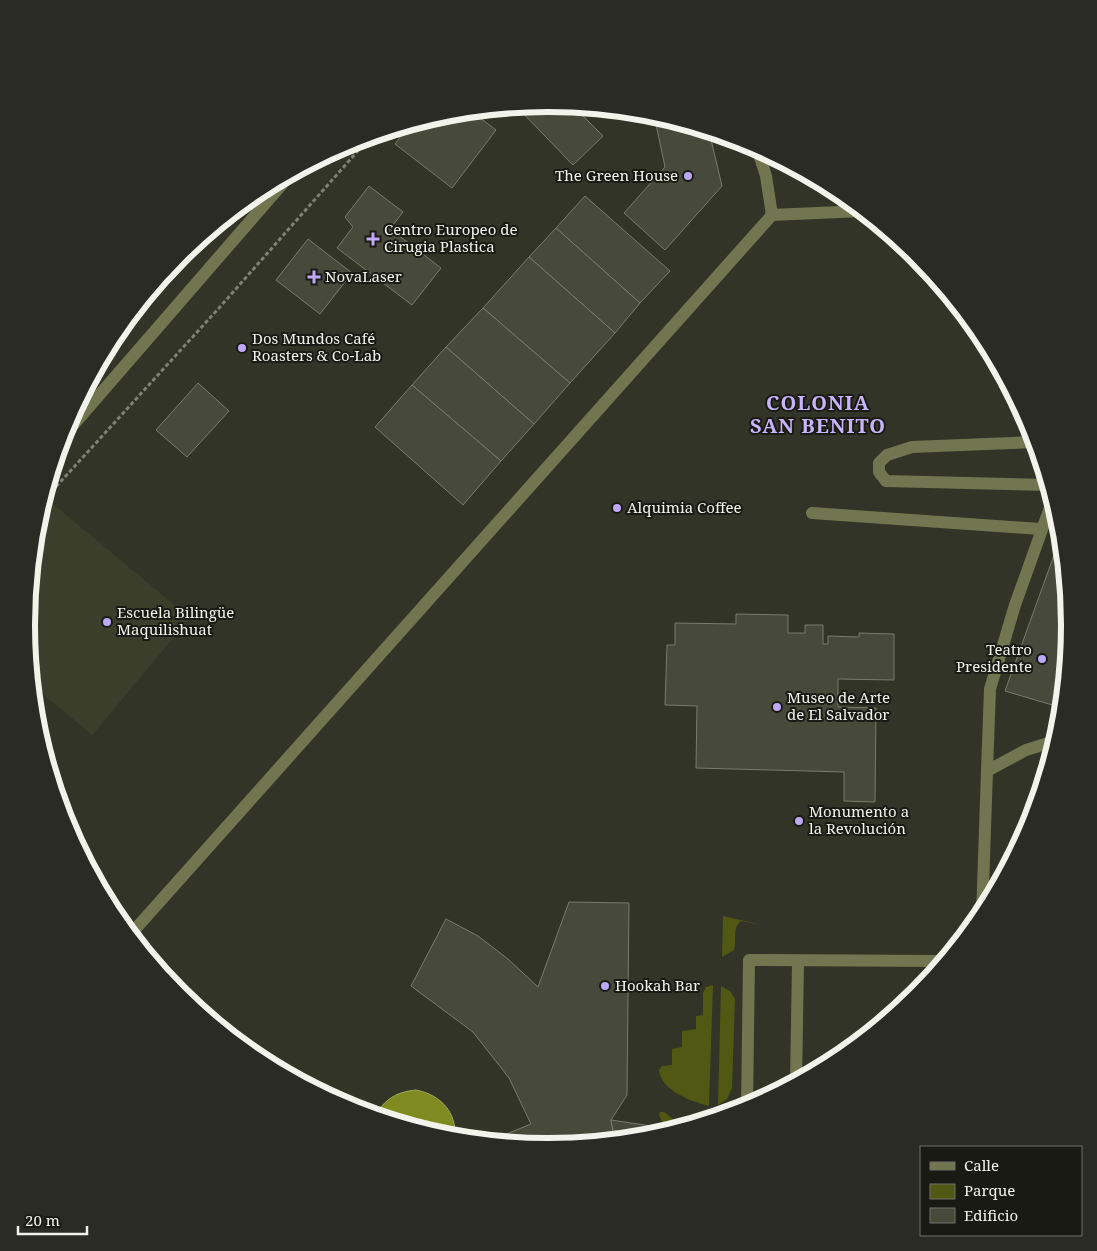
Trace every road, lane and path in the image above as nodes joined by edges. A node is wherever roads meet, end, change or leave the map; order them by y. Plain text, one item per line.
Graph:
1 (361, 148) edge
2 (760, 158) edge
3 (272, 193) edge
4 (852, 211) edge
5 (772, 215) junction
6 (79, 419) edge
7 (1028, 442) edge
8 (1043, 485) edge
9 (53, 490) edge
10 (1049, 510) edge
11 (812, 513) dead end
12 (1041, 530) junction
13 (1048, 743) edge
14 (987, 771) junction
15 (983, 899) edge
16 (135, 929) edge
17 (937, 961) edge
18 (798, 962) junction
19 (796, 1075) edge
20 (747, 1099) edge

1 - 9 path
2 - 5 street
3 - 6 street
4 - 5 street
5 - 16 street
7 - 8 street
10 - 12 street
11 - 12 street
12 - 14 street
13 - 14 street
14 - 15 street
17 - 18 street
18 - 19 street
18 - 20 street

